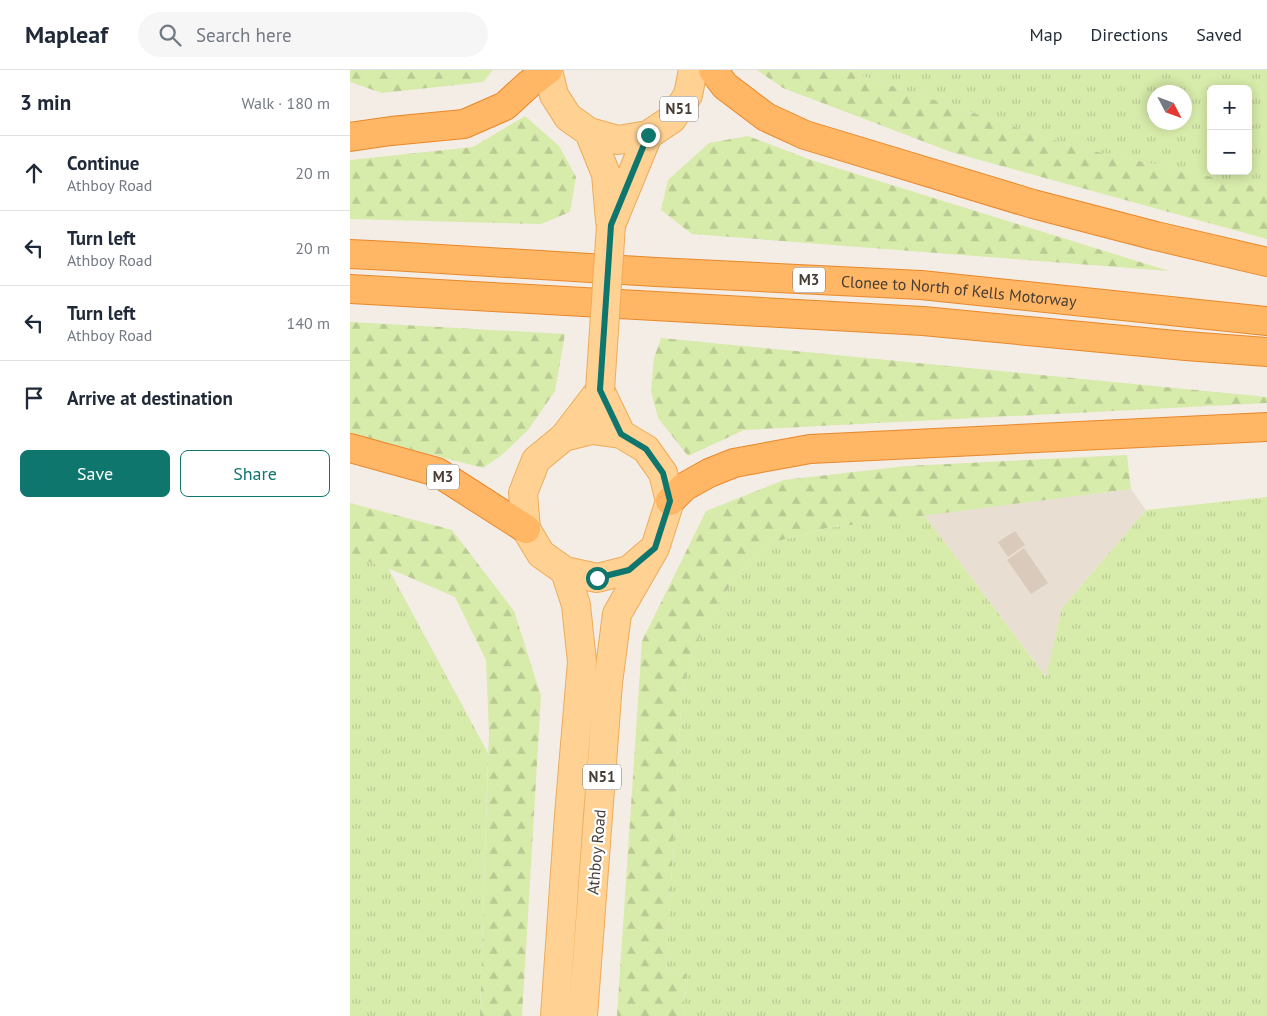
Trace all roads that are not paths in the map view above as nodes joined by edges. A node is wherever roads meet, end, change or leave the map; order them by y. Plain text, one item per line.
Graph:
1 (548, 70) edge
2 (693, 70) edge
3 (713, 70) edge
4 (589, 132) junction
5 (648, 135) junction
6 (350, 137) edge
7 (611, 225) junction
8 (350, 254) edge
9 (1267, 262) edge
10 (350, 289) edge
11 (1267, 321) edge
12 (1267, 352) edge
13 (600, 390) junction
14 (1267, 427) edge
15 (621, 434) junction
16 (564, 437) junction
17 (350, 448) edge
18 (670, 501) junction
19 (526, 529) junction
20 (655, 548) junction
21 (565, 571) junction
22 (555, 1016) edge
23 (583, 1016) edge

1 - 4 main road, N51
1 - 6 highway
2 - 5 main road, N51
3 - 9 highway
4 - 5 main road, N51
4 - 7 main road, N51
5 - 7 main road, N51
7 - 13 main road, N51, bridge
8 - 11 highway, Clonee to North of Kells Motorway / M3
10 - 12 highway, Clonee to North of Kells Motorway / M3
13 - 15 main road, N51
13 - 16 main road
14 - 18 highway
15 - 16 main road
15 - 18 main road
16 - 19 main road
17 - 19 highway, M3
18 - 20 main road, Athboy Road / N51
19 - 21 main road
20 - 21 main road
20 - 23 main road, Athboy Road / N51
21 - 22 main road, Athboy Road / N51

